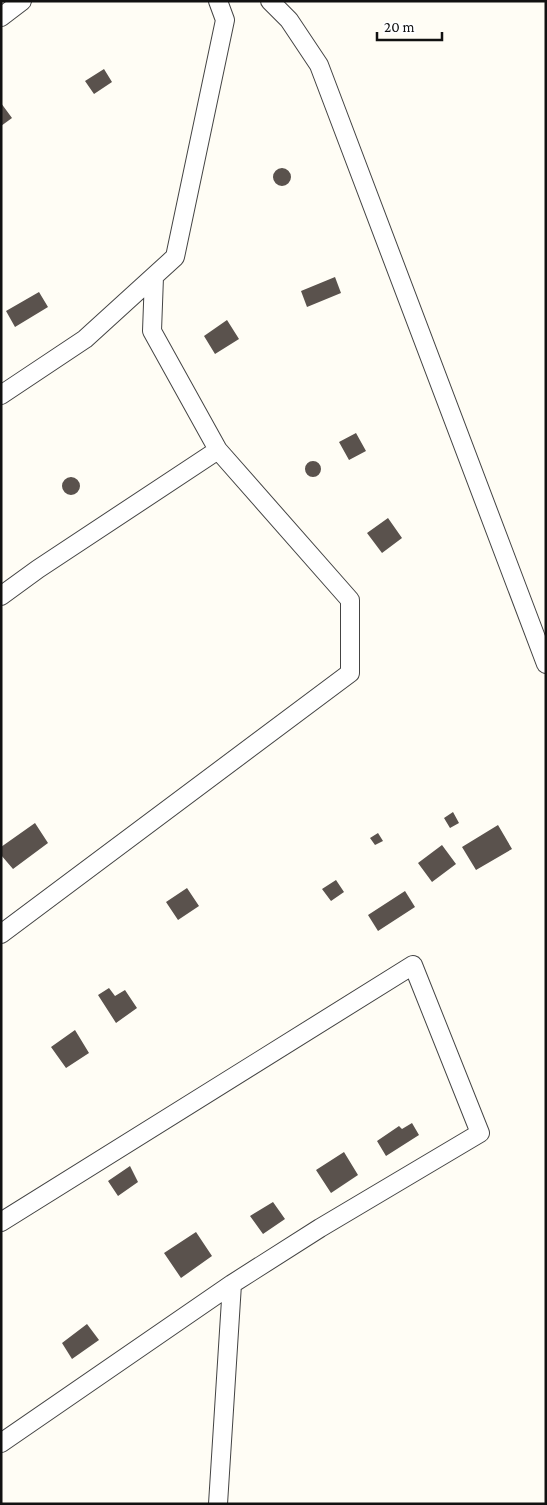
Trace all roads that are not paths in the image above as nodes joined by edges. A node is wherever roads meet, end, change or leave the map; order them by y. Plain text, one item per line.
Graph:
1 (22, 1) edge
2 (218, 1) edge
3 (270, 1) edge
4 (1, 17) edge
5 (154, 277) junction
6 (1, 395) edge
7 (218, 450) junction
8 (1, 596) edge
9 (546, 664) edge
10 (1, 934) edge
11 (1, 1222) edge
12 (232, 1284) junction
13 (1, 1443) edge
14 (218, 1504) edge

1 - 4 street
2 - 5 street
3 - 9 street
5 - 6 street
5 - 7 street
7 - 8 street
7 - 10 street
11 - 12 street
12 - 13 street
12 - 14 street

